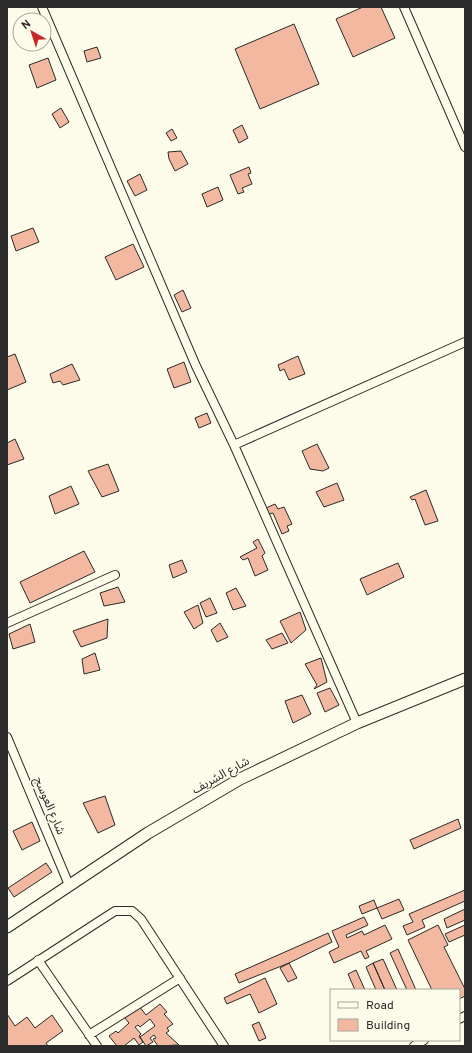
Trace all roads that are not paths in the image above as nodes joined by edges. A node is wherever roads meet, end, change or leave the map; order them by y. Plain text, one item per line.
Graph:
1 (42, 7) edge
2 (404, 7) edge
3 (465, 147) edge
4 (465, 342) edge
5 (234, 445) junction
6 (115, 576) dead end
7 (7, 623) edge
8 (465, 679) edge
9 (357, 723) junction
10 (7, 737) edge
11 (69, 884) junction
12 (7, 927) edge
13 (38, 960) junction
14 (180, 978) junction
15 (7, 981) edge
16 (89, 1035) junction
17 (97, 1046) edge
18 (224, 1046) edge

1 - 5 street
2 - 3 street
4 - 5 street
5 - 9 street
6 - 7 street
8 - 9 main road, شارع الشريف
9 - 11 main road, شارع الشريف
10 - 11 street, شارع العوسج
11 - 12 main road, شارع الشريف
13 - 14 street
13 - 15 street
13 - 16 street
14 - 16 street
14 - 18 street
16 - 17 street

